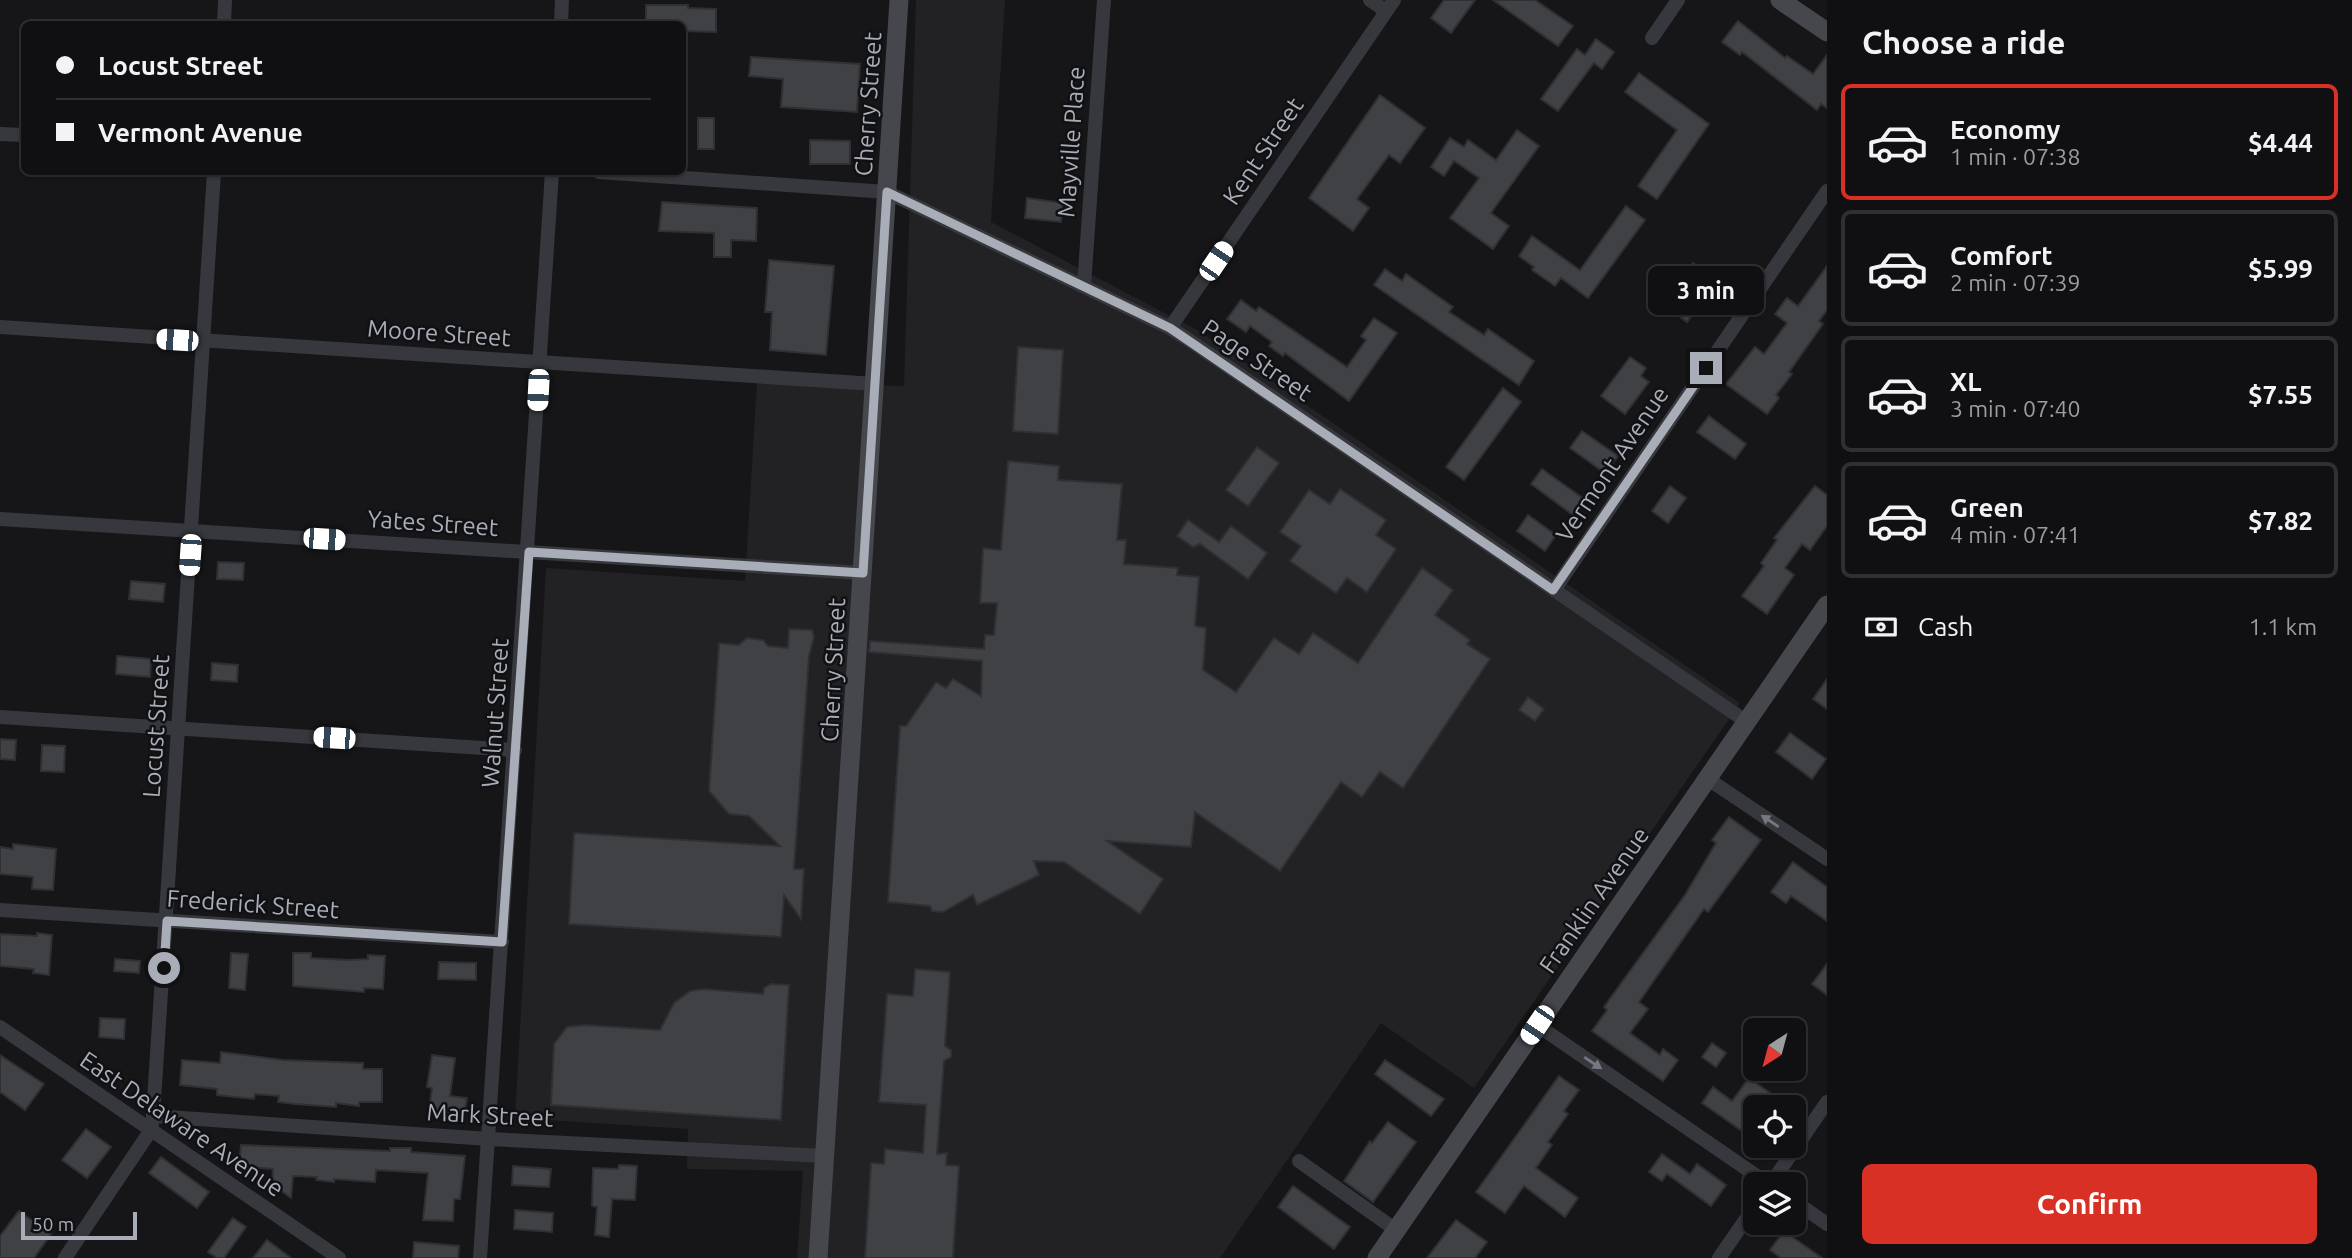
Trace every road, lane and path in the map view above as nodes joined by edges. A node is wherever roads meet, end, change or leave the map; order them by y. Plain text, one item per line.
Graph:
1 (225, 0) edge
2 (562, 0) edge
3 (899, 0) edge
4 (1104, 0) edge
5 (1370, 0) edge
6 (1678, 0) edge
7 (1780, 0) edge
8 (1390, 6) edge
9 (223, 21) edge
10 (561, 21) edge
11 (1827, 32) edge
12 (1652, 38) dead end
13 (0, 134) edge
14 (21, 135) edge
15 (214, 175) edge
16 (552, 175) edge
17 (642, 175) edge
18 (1827, 191) edge
19 (887, 192) junction
20 (1084, 286) junction
21 (0, 327) edge
22 (1170, 328) junction
23 (204, 341) junction
24 (540, 362) junction
25 (875, 383) junction
26 (0, 519) edge
27 (191, 530) junction
28 (529, 552) junction
29 (863, 573) junction
30 (1553, 590) junction
31 (1827, 605) edge
32 (0, 717) edge
33 (1747, 722) junction
34 (178, 728) junction
35 (515, 750) junction
36 (1708, 779) junction
37 (1827, 859) edge
38 (0, 911) edge
39 (167, 921) junction
40 (502, 942) junction
41 (1537, 1025) junction
42 (0, 1027) edge
43 (1827, 1102) edge
44 (152, 1123) junction
45 (489, 1139) junction
46 (824, 1156) junction
47 (1299, 1161) dead end
48 (1751, 1172) edge
49 (1779, 1172) edge
50 (1806, 1209) edge
51 (1743, 1223) edge
52 (1827, 1224) edge
53 (1396, 1230) junction
54 (65, 1258) edge
55 (339, 1258) edge
56 (480, 1258) edge
57 (818, 1258) edge
58 (1377, 1258) edge
59 (1719, 1258) edge

1 - 9 street
2 - 10 street
3 - 19 main road, Cherry Street
4 - 20 street, Mayville Place
5 - 8 street
6 - 12 street
7 - 11 main road
8 - 22 street, Kent Street
13 - 14 street
15 - 23 street, Locust Street
16 - 24 street, Walnut Street
17 - 19 street, Page Street
18 - 30 street, Vermont Avenue
19 - 20 street, Page Street
19 - 25 main road, Cherry Street
20 - 22 street, Page Street
21 - 23 street, Moore Street
22 - 30 street, Page Street
23 - 24 street, Moore Street
23 - 27 street, Locust Street
24 - 25 street, Moore Street
24 - 28 street, Walnut Street
25 - 29 main road, Cherry Street
26 - 27 street, Yates Street
27 - 28 street, Yates Street
27 - 34 street, Locust Street
28 - 29 street, Yates Street
28 - 35 street, Walnut Street
29 - 46 main road, Cherry Street
30 - 33 street, Page Street
31 - 33 main road, Franklin Avenue
32 - 34 street
33 - 36 main road, Franklin Avenue
34 - 35 street
34 - 39 street, Locust Street
35 - 40 street, Walnut Street
37 -> 36 street
36 - 41 main road, Franklin Avenue
38 - 39 street, Frederick Street
39 - 40 street, Frederick Street
39 - 44 street, Locust Street
40 - 45 street, Walnut Street
41 -> 48 street
41 - 53 main road, Franklin Avenue
42 - 44 street, East Delaware Avenue
43 - 49 street
44 - 45 street, Mark Street
44 - 54 street, Locust Street
44 - 55 street, East Delaware Avenue
45 - 46 street, Mark Street
45 - 56 street, Walnut Street
46 - 57 main road, Cherry Street
47 - 53 street
50 - 52 street
51 - 59 street
53 - 58 main road, Franklin Avenue

